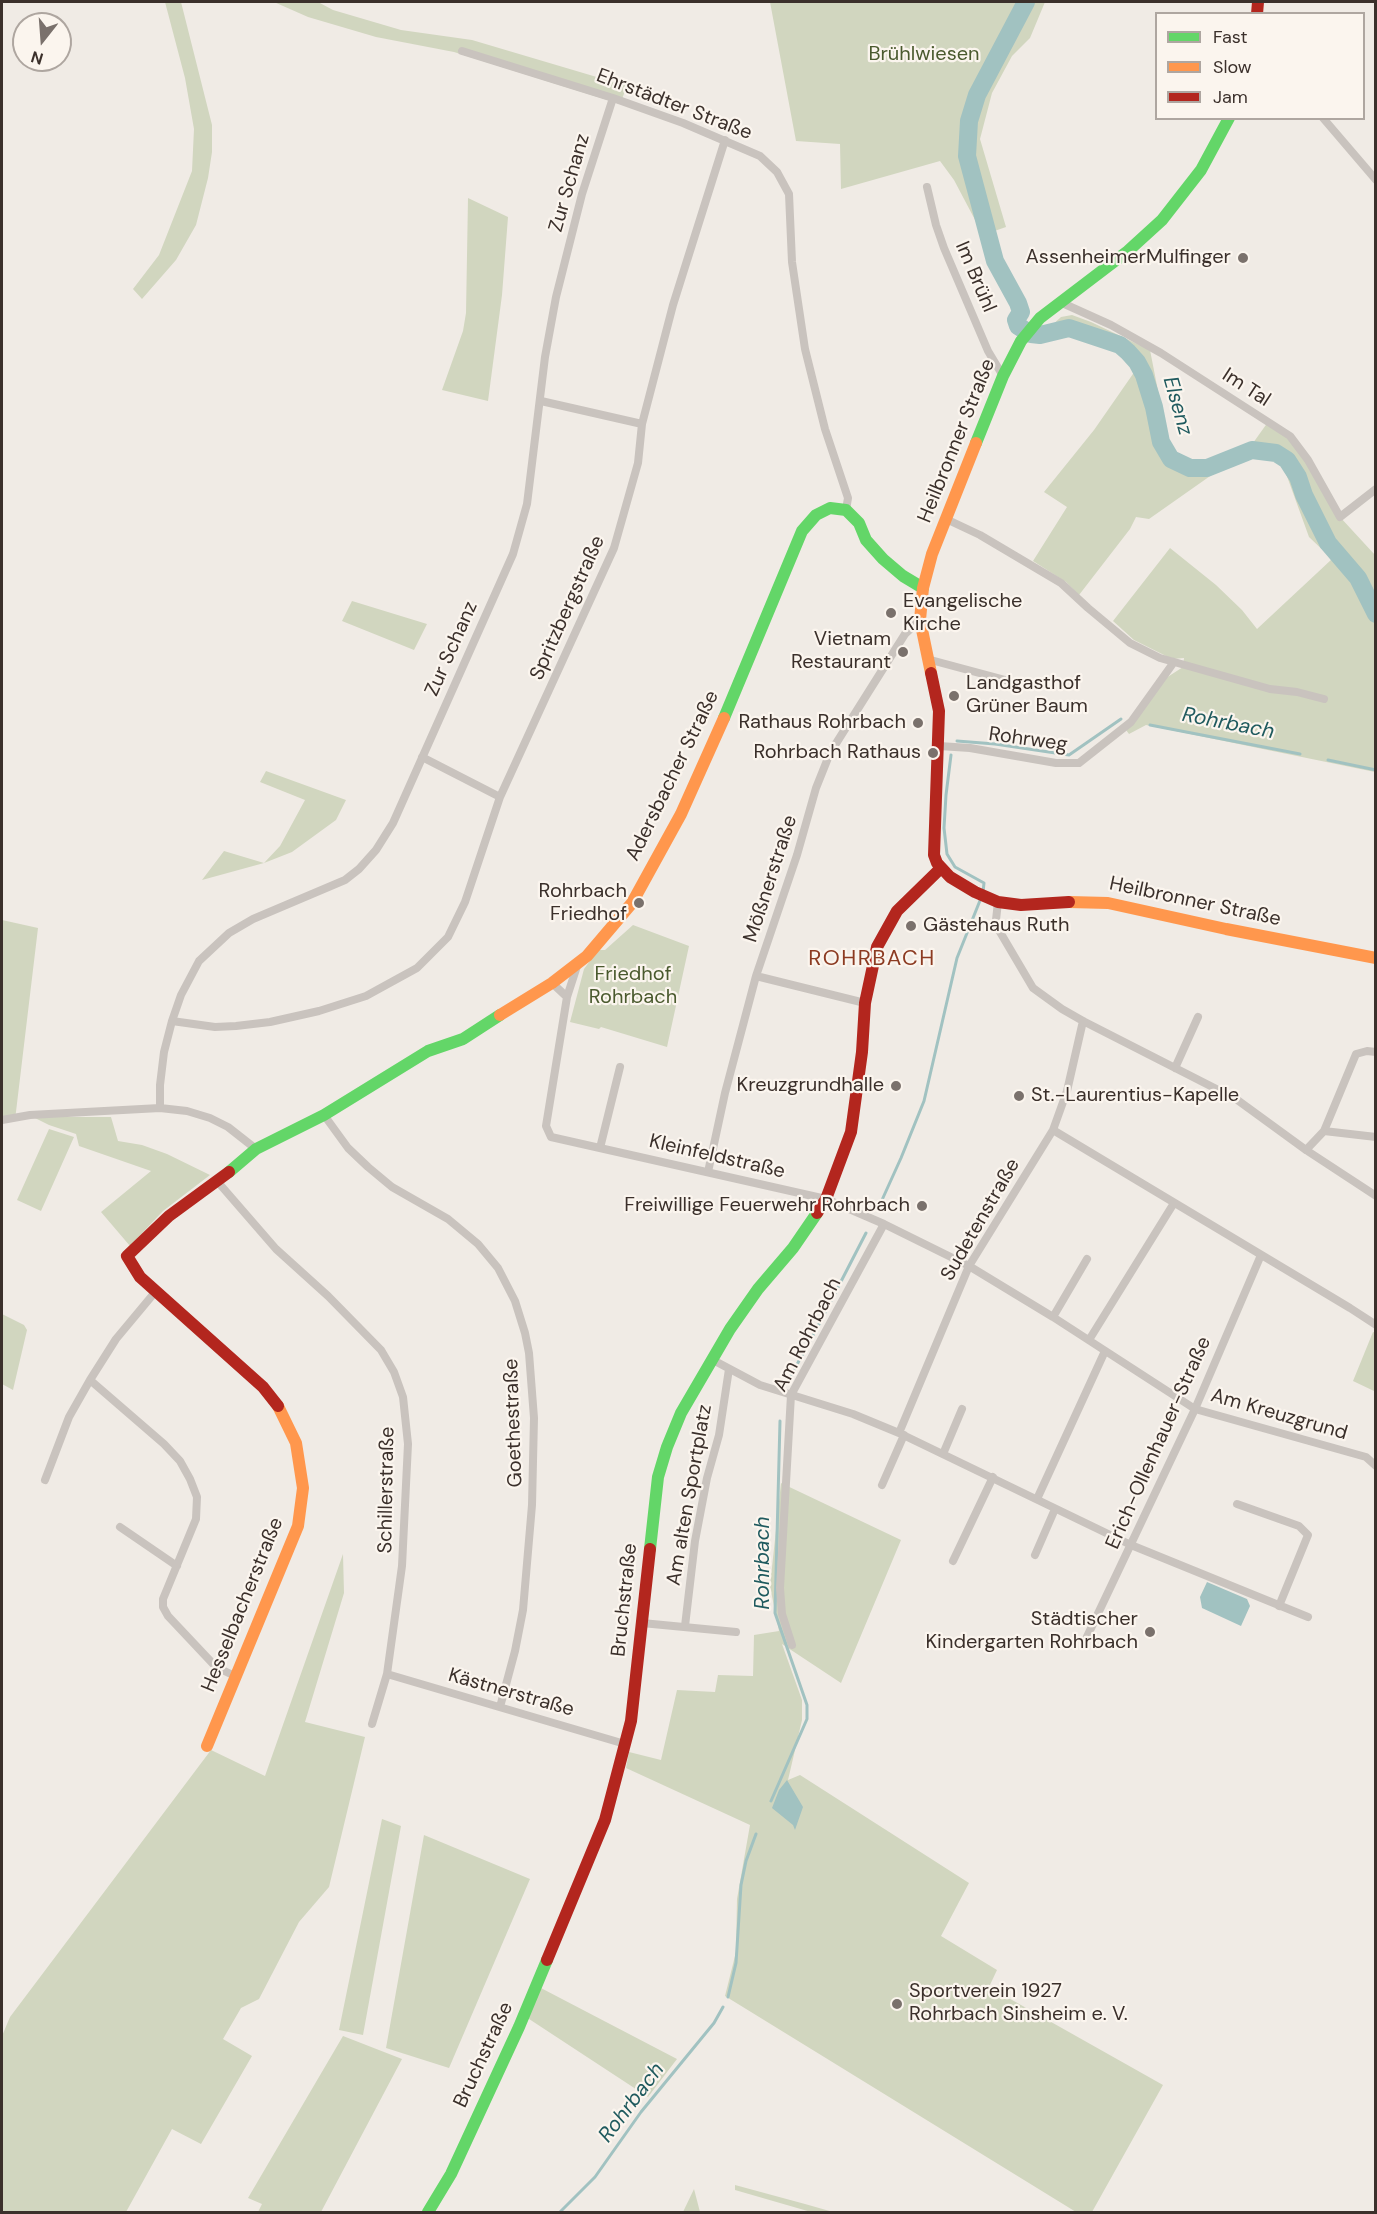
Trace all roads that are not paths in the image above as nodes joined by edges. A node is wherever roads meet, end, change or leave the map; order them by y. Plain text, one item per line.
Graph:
1 (462, 51) dead end
2 (613, 98) junction
3 (1228, 120) edge
4 (1325, 120) edge
5 (725, 140) junction
6 (1376, 180) edge
7 (927, 187) dead end
8 (1060, 302) junction
9 (1004, 376) junction
10 (541, 401) junction
11 (642, 424) junction
12 (1376, 489) edge
13 (846, 510) junction
14 (946, 519) junction
15 (923, 588) junction
16 (920, 620) junction
17 (927, 659) junction
18 (1174, 662) junction
19 (1009, 681) dead end
20 (1324, 699) dead end
21 (939, 747) junction
22 (422, 757) junction
23 (500, 797) junction
24 (941, 868) junction
25 (987, 897) junction
26 (1376, 958) edge
27 (578, 963) junction
28 (756, 976) junction
29 (552, 983) junction
30 (567, 997) junction
31 (865, 1004) junction
32 (1198, 1017) dead end
33 (172, 1021) junction
34 (1083, 1022) junction
35 (1376, 1052) edge
36 (620, 1067) dead end
37 (1175, 1068) junction
38 (160, 1108) junction
39 (324, 1115) junction
40 (2, 1120) edge
41 (1053, 1130) junction
42 (1324, 1131) junction
43 (1376, 1137) edge
44 (600, 1148) junction
45 (256, 1149) junction
46 (1306, 1150) junction
47 (708, 1172) junction
48 (217, 1181) junction
49 (1376, 1196) edge
50 (826, 1199) junction
51 (1174, 1203) junction
52 (884, 1224) junction
53 (1261, 1255) junction
54 (127, 1256) joint
55 (1087, 1259) dead end
56 (969, 1266) junction
57 (156, 1291) junction
58 (1053, 1317) junction
59 (1376, 1326) edge
60 (1089, 1340) junction
61 (1105, 1351) junction
62 (713, 1360) junction
63 (729, 1369) junction
64 (90, 1380) junction
65 (791, 1395) junction
66 (1195, 1408) junction
67 (962, 1409) dead end
68 (901, 1434) junction
69 (943, 1454) junction
70 (1375, 1466) edge
71 (993, 1477) junction
72 (45, 1480) dead end
73 (882, 1485) dead end
74 (1037, 1499) junction
75 (1237, 1504) dead end
76 (1055, 1509) junction
77 (120, 1527) dead end
78 (1131, 1545) junction
79 (1035, 1555) dead end
80 (953, 1561) dead end
81 (177, 1566) junction
82 (1279, 1606) junction
83 (1308, 1617) dead end
84 (642, 1623) junction
85 (685, 1626) junction
86 (736, 1632) dead end
87 (1084, 1643) dead end
88 (792, 1645) dead end
89 (387, 1674) junction
90 (235, 1676) junction
91 (500, 1707) junction
92 (372, 1724) dead end
93 (625, 1744) junction
94 (207, 1746) dead end
95 (428, 2212) edge

1 - 2 street, Ehrstädter Straße
2 - 5 street, Ehrstädter Straße
2 - 10 street, Zur Schanz
3 - 8 street, Heilbronner Straße
4 - 6 street
5 - 11 street, Spritzbergstraße
5 - 13 street, Ehrstädter Straße
7 - 9 street, Im Brühl
8 - 9 street, Heilbronner Straße
8 - 12 street, Im Tal
9 - 14 street, Heilbronner Straße
10 - 11 street
10 - 22 street, Zur Schanz
11 - 23 street, Spritzbergstraße
13 - 15 street
13 - 27 street, Adersbacher Straße
14 - 15 street, Heilbronner Straße
14 - 18 street
15 - 16 street, Heilbronner Straße
16 - 17 street, Heilbronner Straße
16 - 28 street, Mößnerstraße
17 - 19 street
17 - 21 street, Heilbronner Straße
18 - 20 street
18 - 21 street, Rohrweg
21 - 24 street, Heilbronner Straße
22 - 23 street
22 - 33 street, Zur Schanz
23 - 33 street, Spritzbergstraße
24 - 25 street, Heilbronner Straße
24 - 31 street, Bruchstraße
25 - 26 street, Heilbronner Straße
25 - 34 street
27 - 29 street, Adersbacher Straße
27 - 30 street, Kleinfeldstraße
28 - 31 street
28 - 47 street, Mößnerstraße
29 - 30 street
29 - 39 street, Adersbacher Straße
30 - 44 street, Kleinfeldstraße
31 - 50 street, Bruchstraße
32 - 37 street
33 - 38 street, Zur Schanz
34 - 37 street
34 - 41 street, Sudetenstraße
35 - 42 street
36 - 44 street
37 - 46 street
38 - 40 street
38 - 45 street
39 - 45 street, Adersbacher Straße
39 - 91 street, Goethestraße
41 - 51 street
41 - 56 street, Sudetenstraße
42 - 43 street
42 - 46 street
44 - 47 street, Kleinfeldstraße
45 - 48 street, Adersbacher Straße
46 - 49 street
47 - 50 street, Kleinfeldstraße
48 - 54 street, Adersbacher Straße
48 - 89 street, Schillerstraße
50 - 52 street, Am Kreuzgrund
50 - 62 street, Bruchstraße
51 - 53 street
51 - 60 street
52 - 56 street, Am Kreuzgrund
52 - 65 street, Am Rohrbach
53 - 59 street
53 - 66 street, Erich-Ollenhauer-Straße
54 - 57 street, Hesselbacherstraße
55 - 58 street
56 - 58 street, Am Kreuzgrund
56 - 68 street, Sudetenstraße
57 - 64 street
57 - 90 street, Hesselbacherstraße
58 - 60 street, Am Kreuzgrund
60 - 61 street, Am Kreuzgrund
61 - 66 street, Am Kreuzgrund
61 - 74 street
62 - 63 street
62 - 84 street, Bruchstraße
63 - 65 street
63 - 85 street, Am alten Sportplatz
64 - 72 street
64 - 81 street
65 - 68 street
65 - 88 street, Am Rohrbach
66 - 70 street, Am Kreuzgrund
66 - 78 street, Erich-Ollenhauer-Straße
67 - 69 street
68 - 69 street
68 - 73 street, Sudetenstraße
69 - 71 street
71 - 74 street
71 - 80 street
74 - 76 street
75 - 82 street
76 - 78 street
76 - 79 street
77 - 81 street
78 - 82 street
78 - 87 street, Erich-Ollenhauer-Straße
81 - 90 street
82 - 83 street
84 - 85 street
84 - 93 street, Bruchstraße
85 - 86 street
89 - 91 street, Kästnerstraße
89 - 92 street, Schillerstraße
90 - 94 street, Hesselbacherstraße
91 - 93 street, Kästnerstraße
93 - 95 street, Bruchstraße

